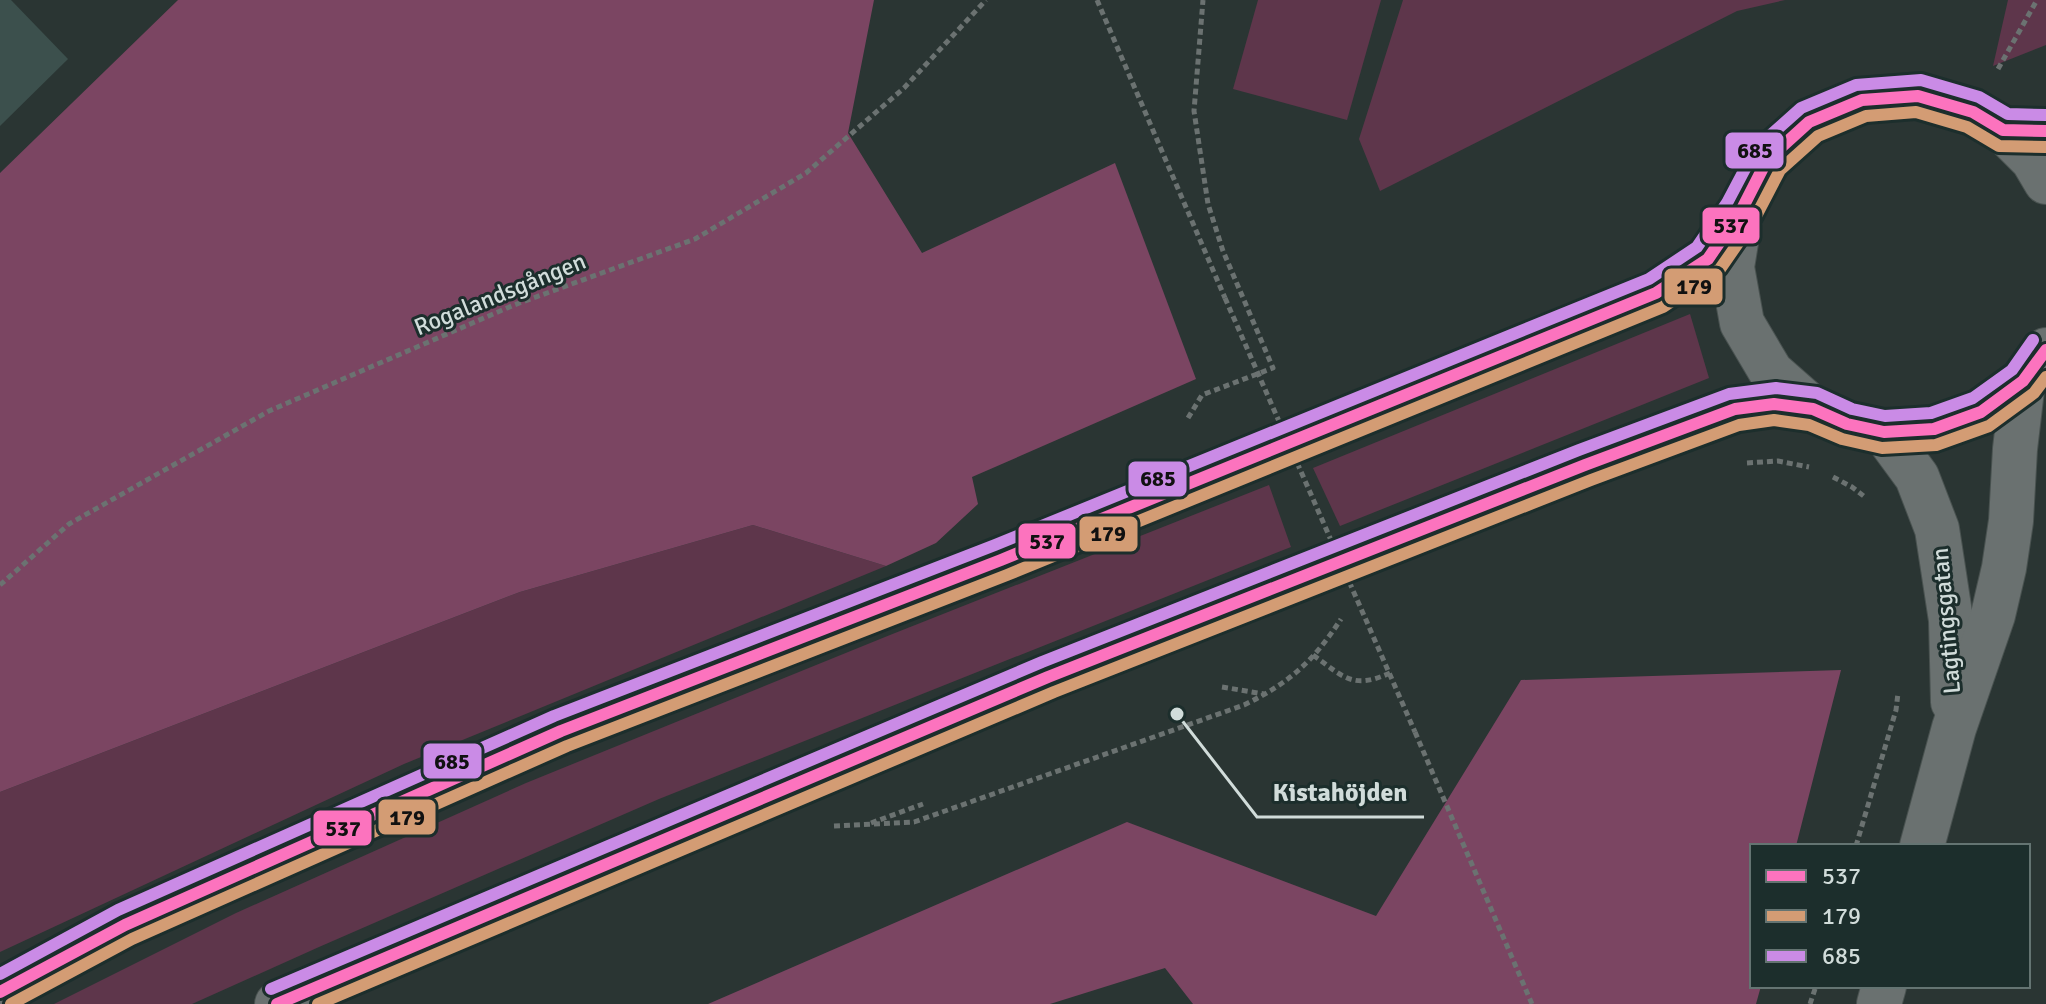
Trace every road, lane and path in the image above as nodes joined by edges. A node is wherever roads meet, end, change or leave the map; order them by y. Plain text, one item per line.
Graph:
1 (986, 0) edge
2 (1097, 0) edge
3 (1203, 0) edge
4 (2037, 0) edge
5 (1988, 121) junction
6 (2046, 131) edge
7 (2046, 182) edge
8 (1741, 211) junction
9 (2034, 365) edge
10 (1813, 409) junction
11 (1188, 418) dead end
12 (1884, 432) junction
13 (1746, 463) dead end
14 (1817, 470) dead end
15 (1827, 473) dead end
16 (1869, 500) dead end
17 (0, 585) edge
18 (1364, 605) dead end
19 (1313, 655) junction
20 (1390, 673) junction
21 (1900, 679) dead end
22 (1222, 687) dead end
23 (1266, 694) junction
24 (1954, 728) junction
25 (923, 804) dead end
26 (866, 824) junction
27 (820, 827) dead end
28 (1857, 844) edge
29 (1923, 844) edge
30 (0, 992) edge
31 (277, 1004) edge
32 (1532, 1004) edge

1 - 17 path, Rogalandsgången
2 - 20 path, bridge
3 - 11 path
4 - 5 path
5 - 6 main road
5 - 7 main road
5 - 8 main road
8 - 10 main road
8 - 30 main road
9 - 12 main road
9 - 24 main road, Lagtingsgatan
10 - 12 main road
10 - 31 main road
12 - 24 main road, Lagtingsgatan
13 - 14 path
15 - 16 path
18 - 19 path
19 - 20 path
19 - 23 path
20 - 32 path, bridge
21 - 28 path
22 - 23 path
23 - 26 path
24 - 29 main road, Lagtingsgatan
25 - 26 path
26 - 27 path

